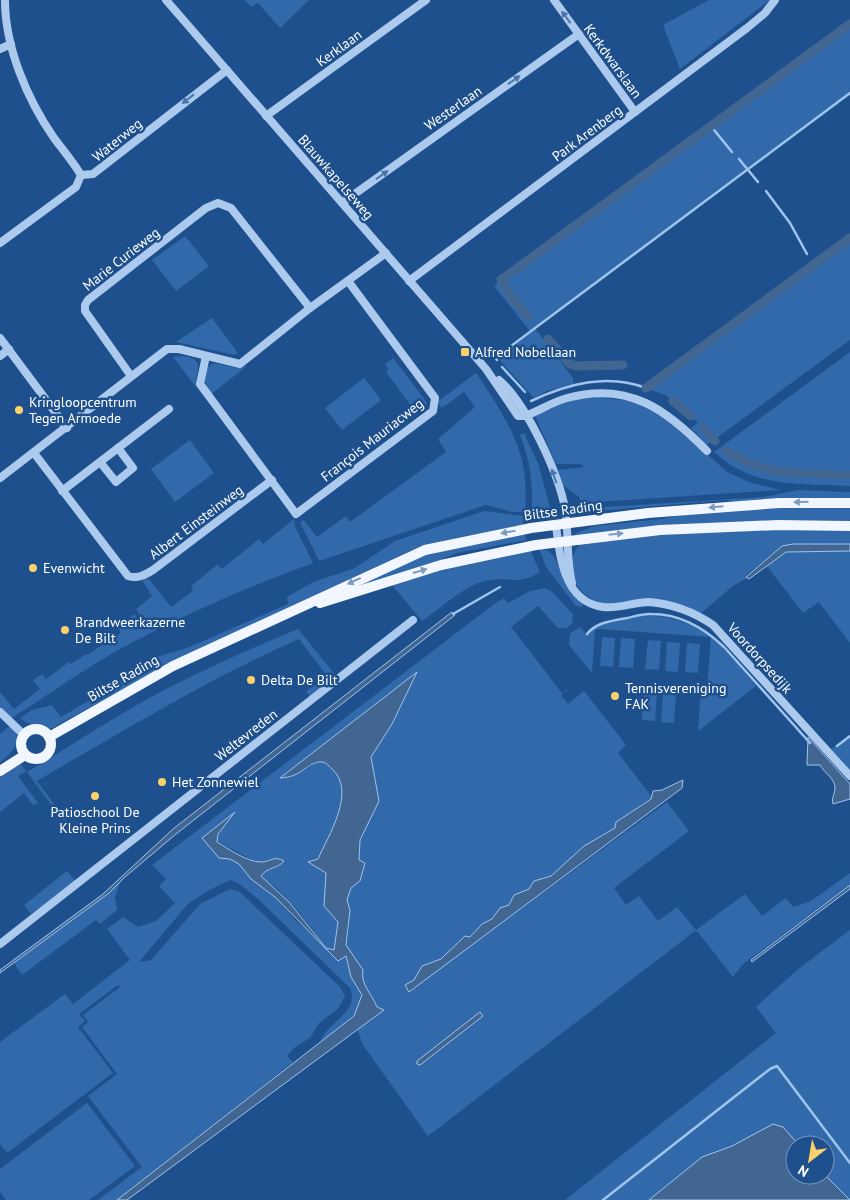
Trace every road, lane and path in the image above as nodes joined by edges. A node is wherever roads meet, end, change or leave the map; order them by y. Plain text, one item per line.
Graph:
1 (5, 0) edge
2 (166, 0) edge
3 (426, 0) edge
4 (554, 0) edge
5 (775, 0) edge
6 (579, 34) junction
7 (11, 44) junction
8 (0, 48) edge
9 (227, 70) junction
10 (635, 112) junction
11 (266, 116) junction
12 (81, 175) junction
13 (342, 203) junction
14 (0, 243) edge
15 (386, 254) junction
16 (348, 281) junction
17 (409, 281) junction
18 (310, 308) junction
19 (0, 338) edge
20 (9, 349) junction
21 (0, 356) edge
22 (206, 356) junction
23 (131, 376) junction
24 (168, 409) dead end
25 (529, 415) junction
26 (67, 428) junction
27 (118, 448) junction
28 (707, 451) dead end
29 (34, 453) junction
30 (100, 462) junction
31 (0, 478) edge
32 (272, 480) junction
33 (62, 490) junction
34 (850, 503) edge
35 (562, 524) junction
36 (850, 526) edge
37 (563, 542) junction
38 (294, 610) junction
39 (413, 620) dead end
40 (0, 712) edge
41 (24, 735) junction
42 (49, 736) junction
43 (25, 755) junction
44 (0, 771) edge
45 (850, 776) edge
46 (0, 944) edge

1 - 7 street
2 - 9 street, Blauwkapelseweg
3 - 11 street, Kerklaan
6 -> 4 street, Kerkdwarslaan
5 - 10 street, Park Arenberg
6 - 10 street, Kerkdwarslaan
13 -> 6 street, Westerlaan
7 - 8 street
7 - 12 street
9 - 11 street, Blauwkapelseweg
9 -> 12 street, Waterweg
10 - 17 street, Park Arenberg
11 - 13 street, Blauwkapelseweg
12 - 14 street, Waterweg
13 - 15 street, Blauwkapelseweg
15 - 16 street
15 - 17 street, Blauwkapelseweg
16 - 18 street
16 - 32 street, François Mauriacweg
17 - 25 street, Blauwkapelseweg
18 - 22 street
18 - 23 street, Marie Curieweg
19 - 20 street
20 - 21 street
20 - 26 street
22 - 23 street
22 - 32 street
23 - 26 street
24 - 27 street
25 - 28 street
35 -> 25 street, Blauwkapelseweg
26 - 29 street
27 - 30 street
27 - 30 street
29 - 31 street
29 - 33 street
30 - 33 street
32 - 33 street, Albert Einsteinweg
34 -> 35 main road, Biltse Rading
35 - 37 street, Blauwkapelseweg
35 -> 38 main road, Biltse Rading
37 -> 36 main road, Biltse Rading
38 -> 37 main road, Biltse Rading
37 - 45 street, Voordorpsedijk
38 - 42 main road, Biltse Rading
39 - 46 street, Weltevreden
40 - 41 street
41 - 42 main road
41 - 43 main road
42 - 43 main road
43 - 44 main road

